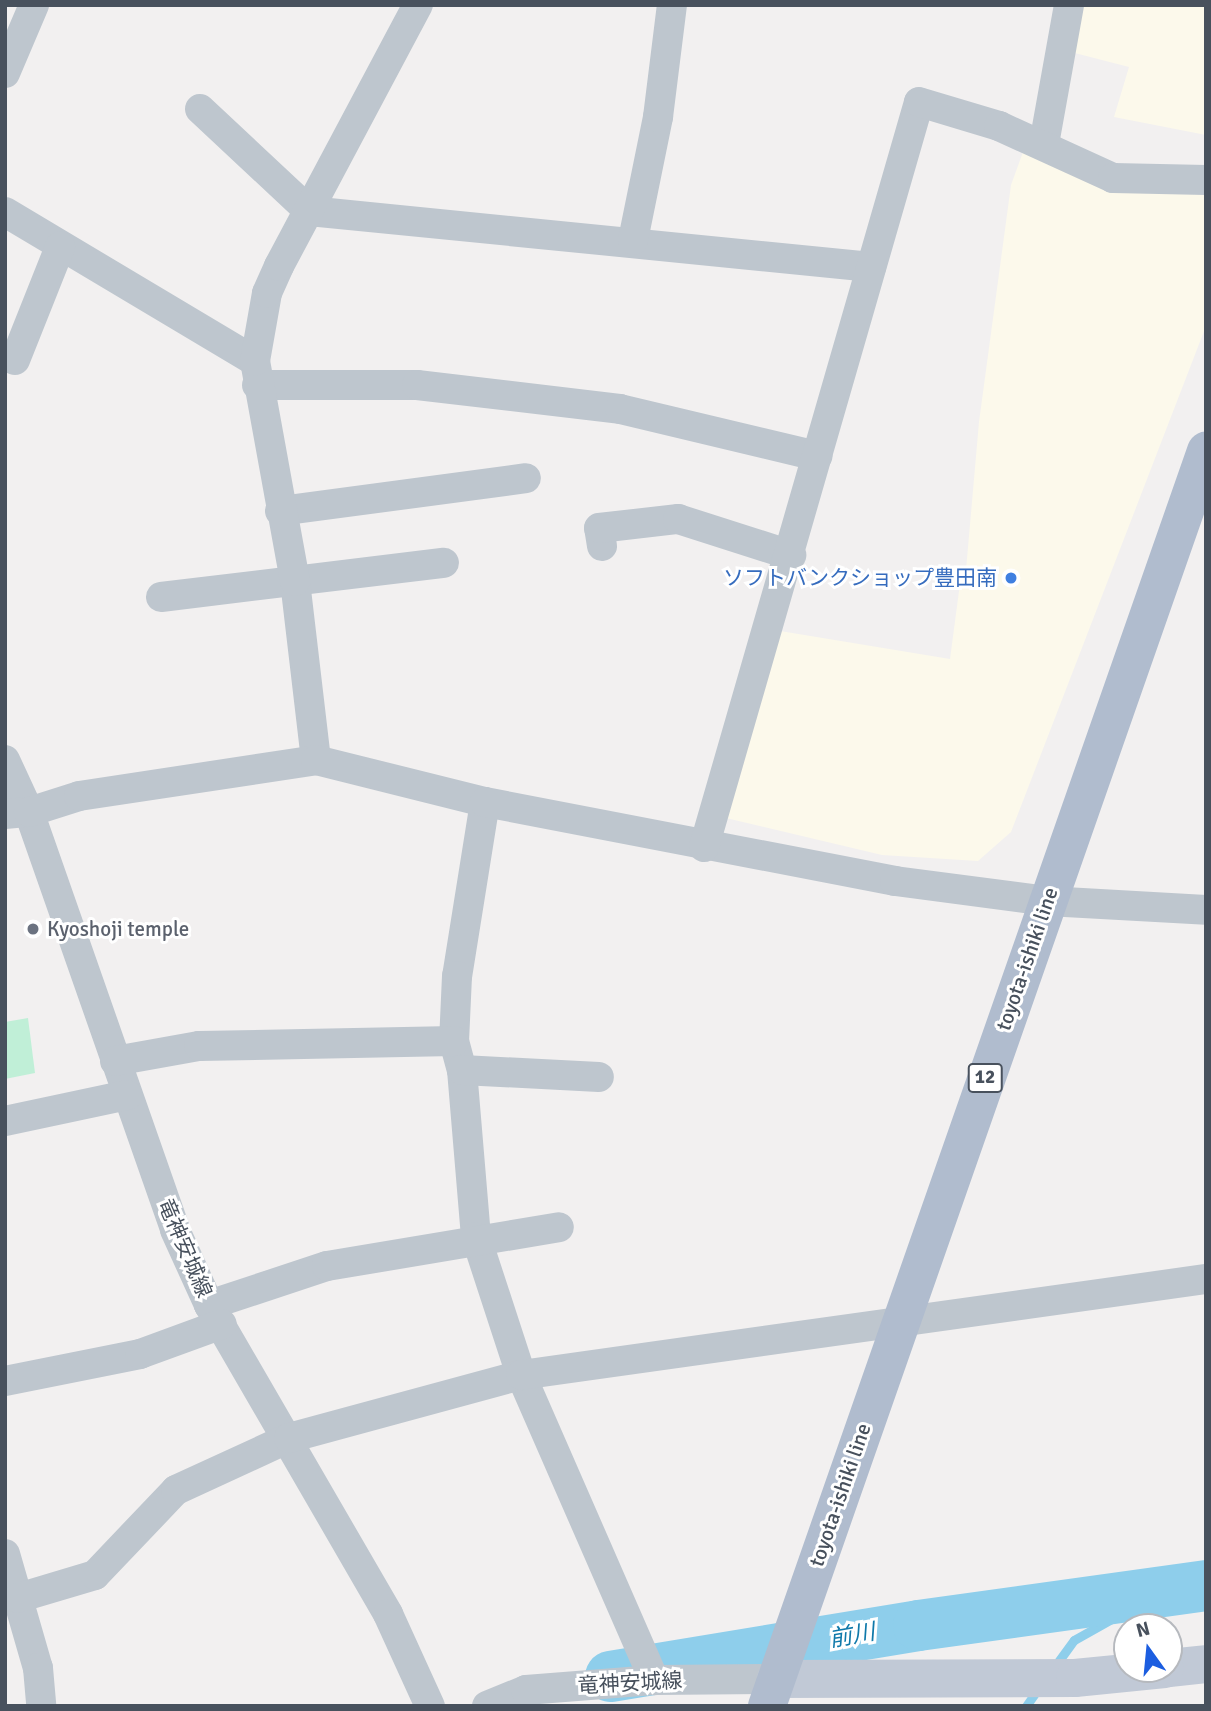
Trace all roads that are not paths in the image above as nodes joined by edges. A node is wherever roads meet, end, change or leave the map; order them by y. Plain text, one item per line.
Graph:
1 (34, 5) edge
2 (418, 5) edge
3 (672, 5) edge
4 (1069, 5) edge
5 (5, 73) edge
6 (200, 109) dead end
7 (1044, 144) junction
8 (1206, 180) edge
9 (309, 211) junction
10 (5, 212) edge
11 (634, 240) junction
12 (60, 247) junction
13 (872, 267) junction
14 (15, 359) dead end
15 (256, 373) junction
16 (1206, 451) edge
17 (817, 456) junction
18 (526, 478) dead end
19 (281, 511) junction
20 (602, 546) dead end
21 (790, 555) junction
22 (444, 563) dead end
23 (295, 581) junction
24 (161, 597) dead end
25 (5, 760) edge
26 (316, 760) junction
27 (485, 802) junction
28 (17, 813) edge
29 (705, 847) junction
30 (1047, 901) junction
31 (1206, 911) edge
32 (454, 1041) junction
33 (115, 1061) junction
34 (462, 1070) junction
35 (599, 1077) dead end
36 (127, 1096) junction
37 (5, 1121) edge
38 (559, 1227) dead end
39 (478, 1242) junction
40 (1206, 1279) edge
41 (216, 1314) junction
42 (900, 1323) junction
43 (521, 1376) junction
44 (5, 1381) edge
45 (289, 1438) junction
46 (5, 1554) edge
47 (18, 1598) junction
48 (1206, 1664) edge
49 (1183, 1667) edge
50 (1113, 1674) edge
51 (654, 1680) junction
52 (772, 1692) edge
53 (41, 1706) edge
54 (430, 1706) edge
55 (487, 1706) edge

1 - 5 street
2 - 9 street
3 - 11 street
4 - 7 street
6 - 9 street
7 - 8 street
7 - 13 street
9 - 11 street
9 - 15 street
10 - 12 street
11 - 13 street
12 - 14 street
12 - 15 street
13 - 17 street
15 - 17 street
15 - 19 street
16 - 30 main road, toyota-ishiki line / 12
17 - 21 street
18 - 19 street
19 - 23 street
20 - 21 street
21 - 29 street
22 - 23 street
23 - 24 street
23 - 26 street
25 - 28 street, 竜神安城線
26 - 27 street
26 - 28 street
27 - 29 street
27 - 32 street
28 - 33 street, 竜神安城線
29 - 30 street
30 - 31 street
30 - 42 main road, toyota-ishiki line / 12
32 - 33 street
32 - 34 street
33 - 36 street, 竜神安城線
34 - 35 street
34 - 39 street
36 - 37 street
36 - 41 street, 竜神安城線
38 - 39 street
39 - 41 street
39 - 43 street
40 - 42 street
41 - 44 street
41 - 45 street, 竜神安城線
42 - 43 street
42 - 52 main road, toyota-ishiki line / 12
43 - 45 street
43 - 51 street
45 - 47 street
45 - 54 street, 竜神安城線
46 - 47 street
47 - 53 street
48 - 49 street
50 - 52 street
51 - 52 street, 竜神安城線
51 - 55 street, 竜神安城線

